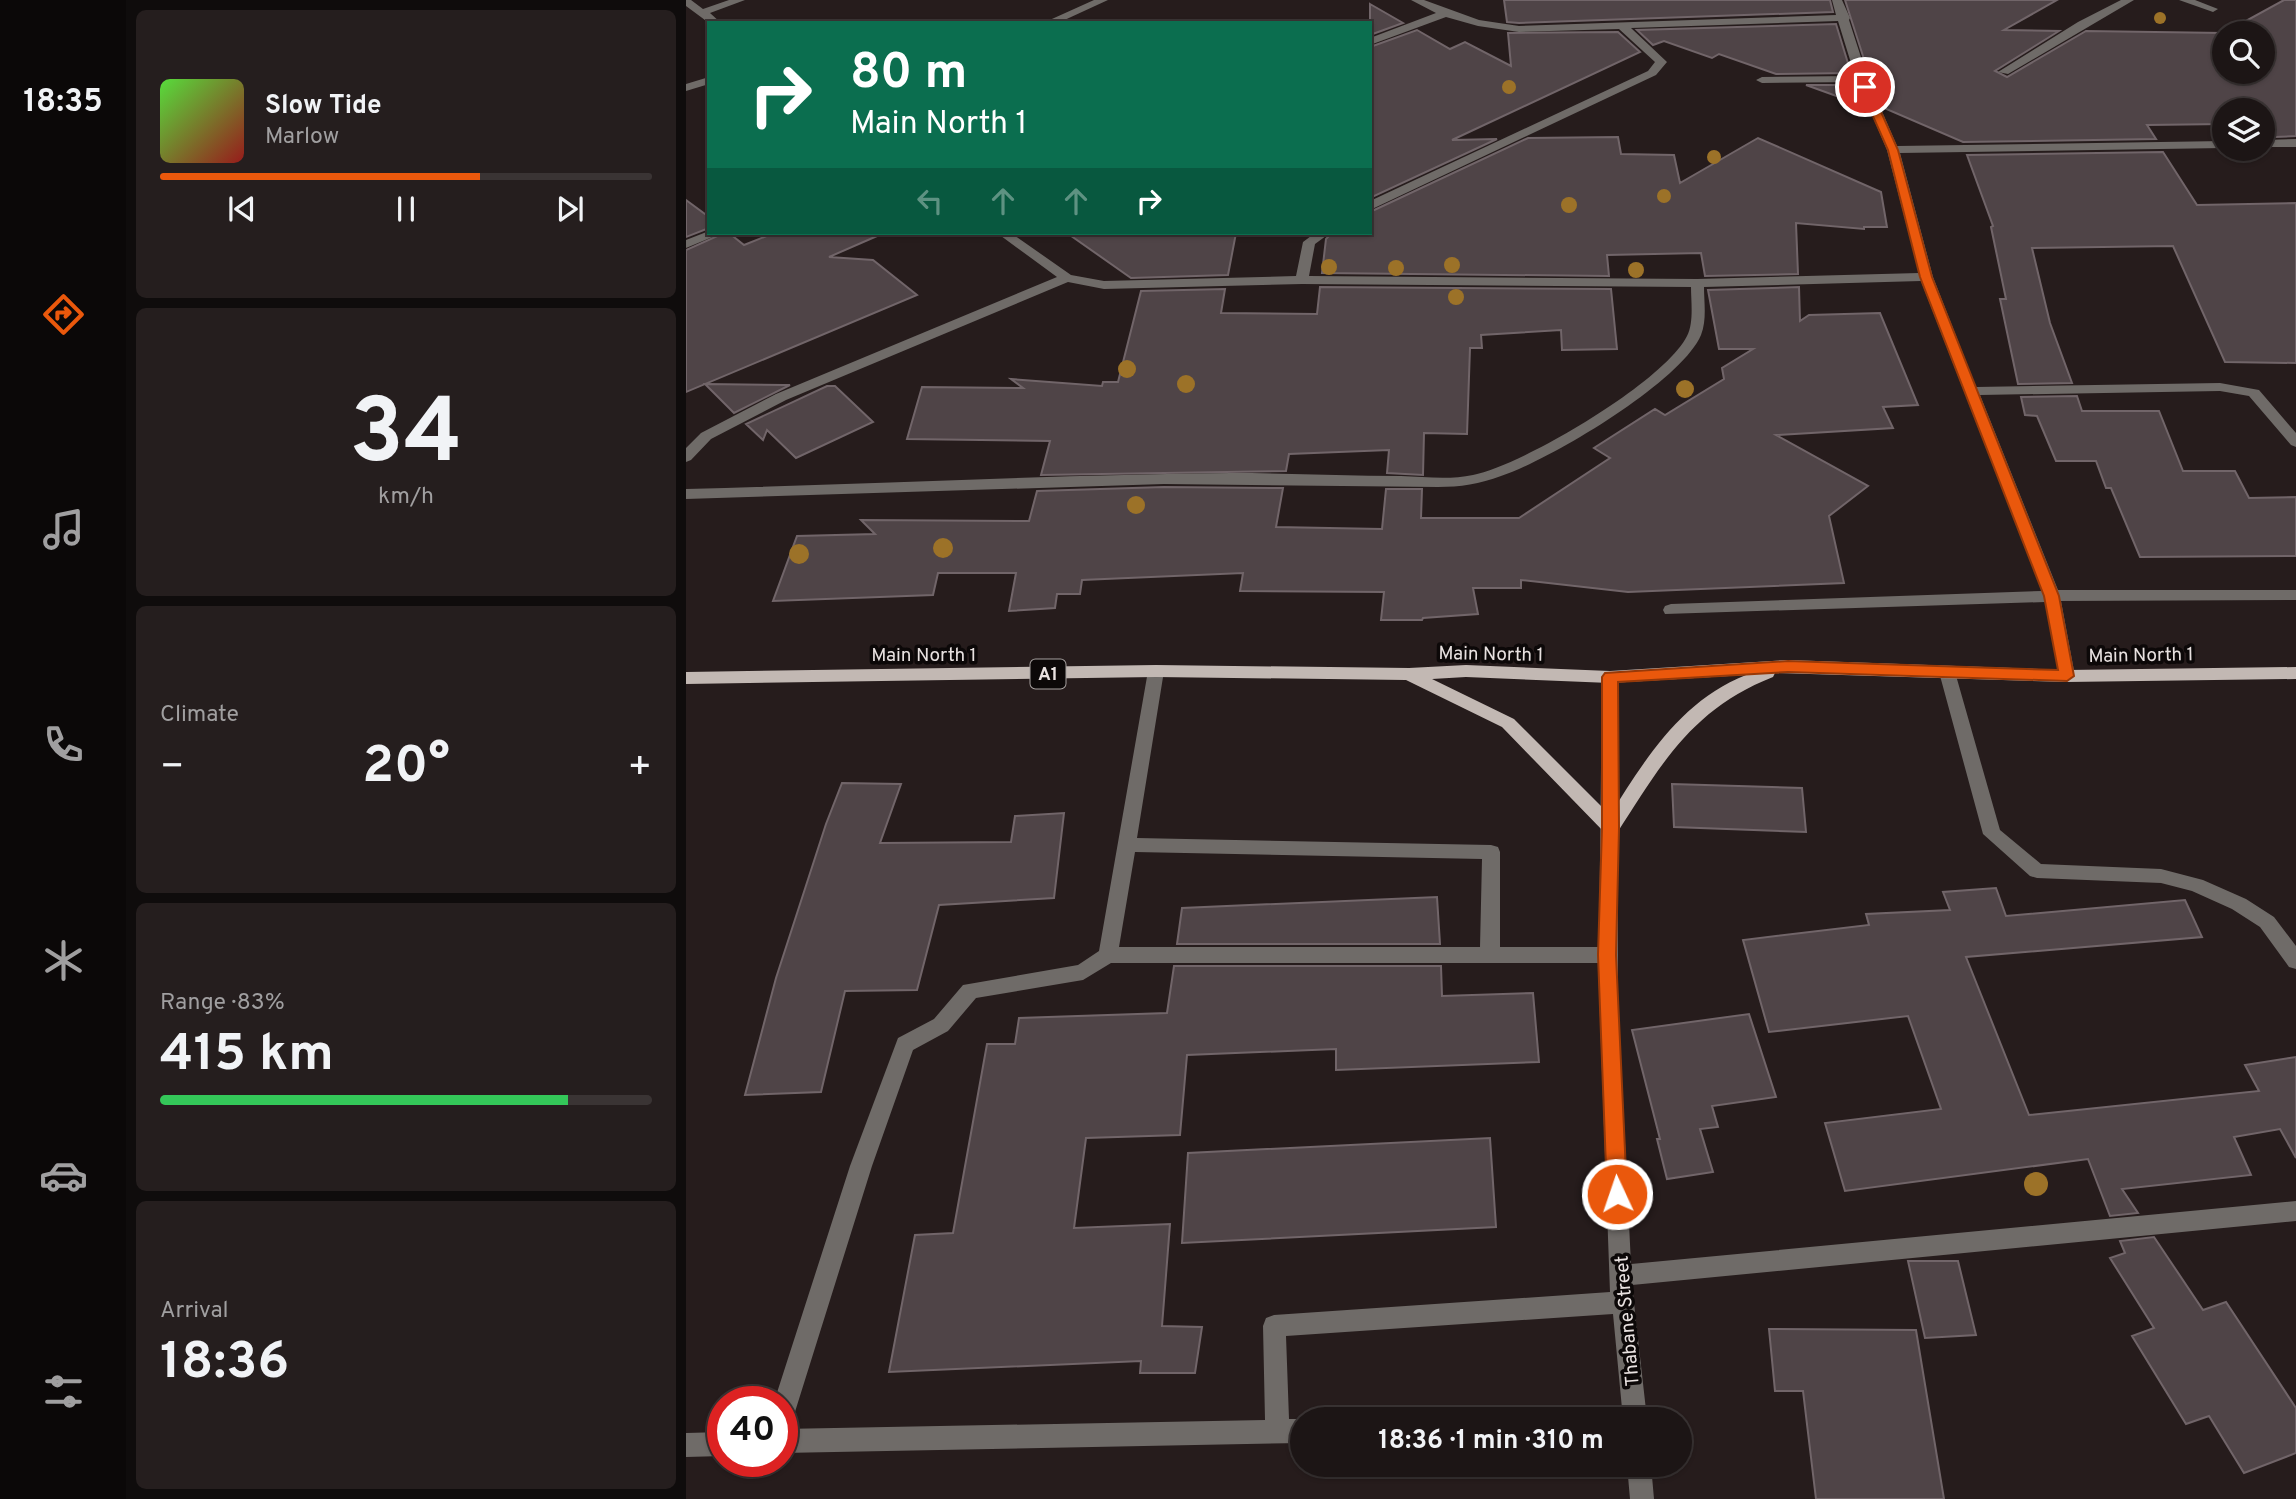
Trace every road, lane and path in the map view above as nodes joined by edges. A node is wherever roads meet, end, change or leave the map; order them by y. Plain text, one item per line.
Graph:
1 (740, 0) edge
2 (1103, 0) edge
3 (1416, 0) edge
4 (1449, 0) edge
5 (1837, 0) edge
6 (2129, 0) edge
7 (2184, 0) edge
8 (686, 1) edge
9 (1430, 7) junction
10 (2213, 9) dead end
11 (703, 12) junction
12 (1444, 14) junction
13 (1845, 18) junction
14 (714, 21) edge
15 (1053, 21) edge
16 (1623, 27) junction
17 (1372, 41) edge
18 (2004, 72) dead end
19 (1762, 79) dead end
20 (1862, 79) junction
21 (707, 81) edge
22 (686, 88) edge
23 (2296, 143) edge
24 (2212, 144) edge
25 (2275, 144) edge
26 (1893, 150) junction
27 (1372, 204) edge
28 (711, 235) edge
29 (1006, 235) edge
30 (1321, 235) edge
31 (686, 244) edge
32 (1926, 277) junction
33 (1067, 278) junction
34 (1302, 280) junction
35 (1697, 283) junction
36 (1970, 391) junction
37 (2296, 442) edge
38 (686, 457) edge
39 (686, 494) edge
40 (2296, 595) edge
41 (2052, 596) junction
42 (1671, 610) dead end
43 (1788, 666) junction
44 (1156, 671) junction
45 (1947, 672) junction
46 (2296, 673) edge
47 (1409, 674) junction
48 (2067, 676) junction
49 (1610, 677) junction
50 (686, 678) edge
51 (1611, 828) junction
52 (1126, 845) junction
53 (1108, 955) junction
54 (1490, 955) junction
55 (1607, 955) junction
56 (2296, 961) edge
57 (2296, 1211) edge
58 (1620, 1276) junction
59 (1623, 1302) junction
60 (791, 1386) edge
61 (1634, 1407) edge
62 (1277, 1431) junction
63 (1290, 1431) edge
64 (798, 1441) edge
65 (707, 1444) edge
66 (686, 1445) edge
67 (1640, 1477) edge
68 (1642, 1499) edge

1 - 11 street
2 - 15 street
3 - 9 street
4 - 9 street
5 - 13 street
6 - 18 street
7 - 10 street
8 - 11 street
9 - 12 street
11 - 14 street
12 - 16 street
12 - 17 street
13 - 16 street
13 - 20 street
16 - 27 street
19 - 20 street
20 - 26 street
21 - 22 street
23 - 25 street
24 - 26 street
26 - 32 street
28 - 31 street
29 - 33 street
30 - 34 street
32 - 35 street
32 - 36 street
33 - 34 street
33 - 38 street
34 - 35 street
35 - 39 street
36 - 37 street
36 - 41 street
40 - 41 street
41 - 42 street
41 - 48 street
43 - 45 main road, Main North 1 / A1
43 - 49 main road, Main North 1 / A1
43 - 51 main road
44 - 47 main road, Main North 1 / A1
44 - 50 main road, Main North 1 / A1
44 - 52 street
45 - 48 main road, Main North 1 / A1
45 - 56 street
46 - 48 main road, Main North 1 / A1
47 - 49 main road, Main North 1 / A1
47 - 51 main road
49 - 51 street, Thabane Street
51 - 55 street, Thabane Street
52 - 53 street
52 - 54 street
53 - 54 street
53 - 60 street
54 - 55 street
55 - 58 street, Thabane Street
57 - 58 street
58 - 59 street, Thabane Street
59 - 61 street, Thabane Street
59 - 62 street
62 - 63 street
62 - 64 street
65 - 66 street
67 - 68 street

